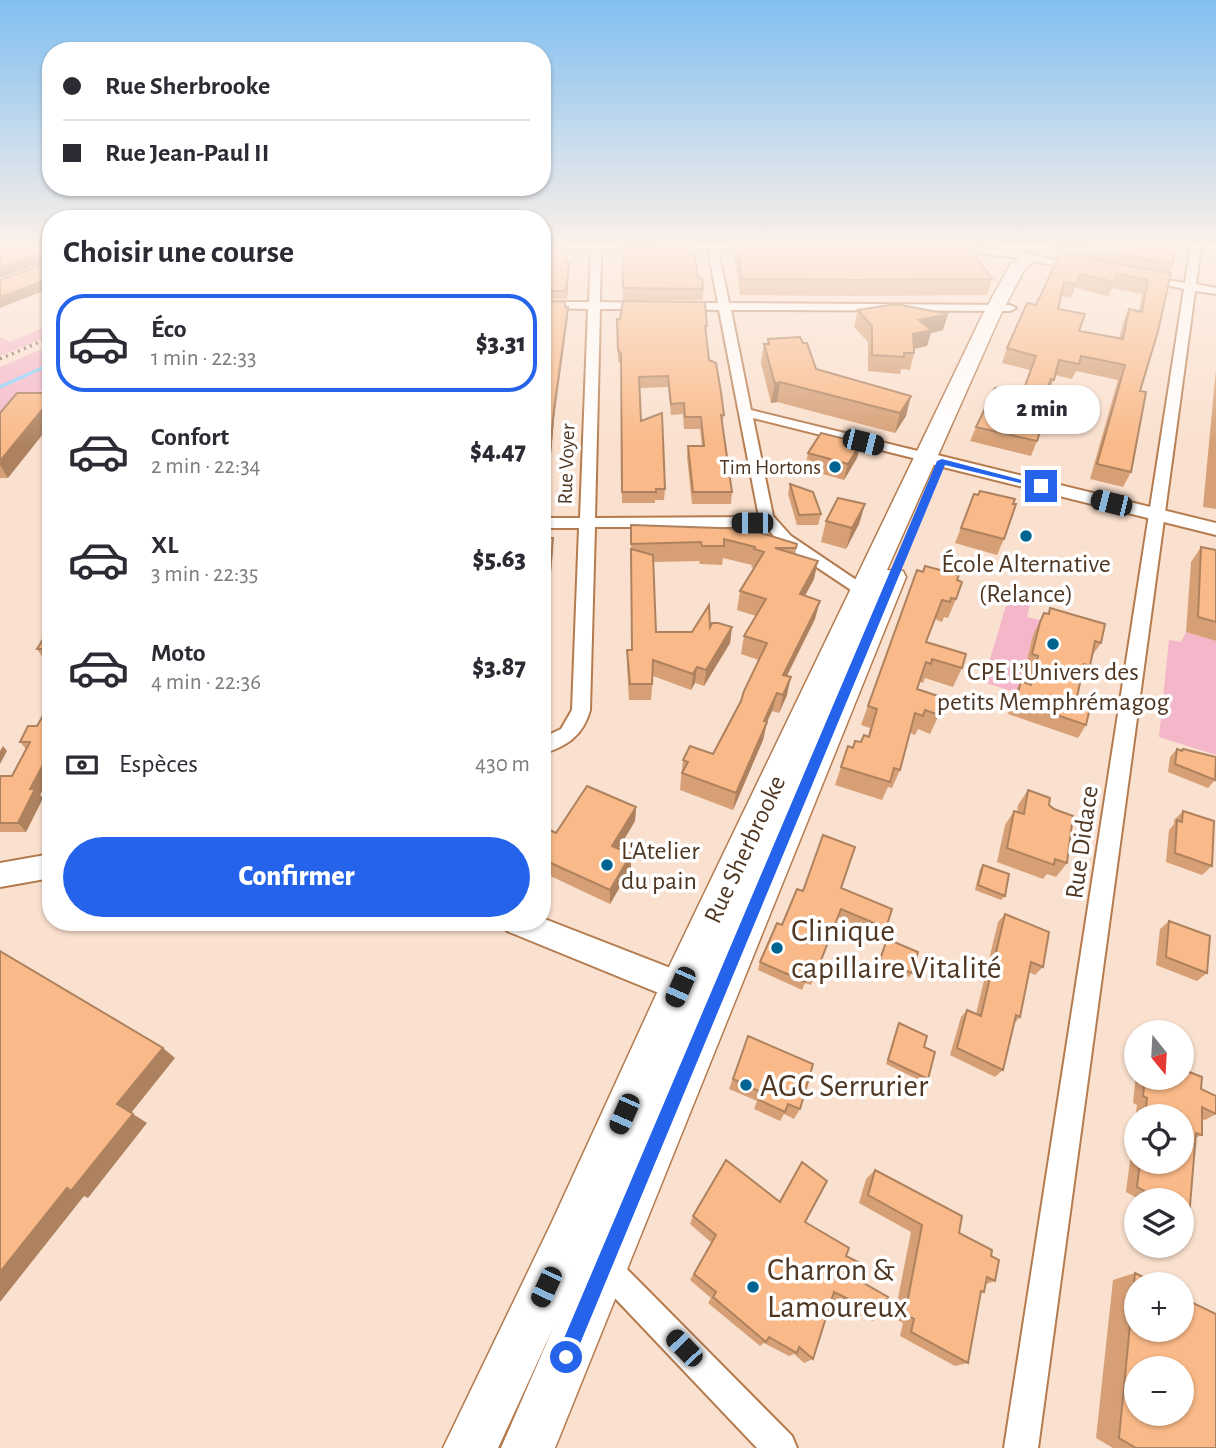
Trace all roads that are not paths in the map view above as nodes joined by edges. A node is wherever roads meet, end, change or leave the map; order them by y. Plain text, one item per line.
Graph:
1 (594, 313) edge
2 (724, 313) edge
3 (1000, 313) edge
4 (1187, 313) edge
5 (744, 412) junction
6 (933, 459) junction
7 (1159, 515) junction
8 (769, 522) junction
9 (551, 523) edge
10 (587, 523) junction
11 (1216, 529) edge
12 (872, 596) junction
13 (551, 742) edge
14 (42, 868) edge
15 (0, 876) edge
16 (540, 931) edge
17 (680, 987) junction
18 (716, 1001) junction
19 (586, 1254) junction
20 (470, 1448) edge
21 (528, 1448) edge
22 (780, 1448) edge
23 (1021, 1448) edge

1 - 10 street, Rue Voyer
2 - 5 street
3 - 6 main road, Rue Sherbrooke
4 - 7 street, Rue Didace
5 - 6 street
5 - 8 street
6 - 7 street
6 - 12 main road, Rue Sherbrooke
7 - 11 street
7 - 23 street, Rue Didace
8 - 10 street
8 - 12 street
9 - 10 street
10 - 13 street, Rue Voyer
12 - 17 main road, Rue Sherbrooke
12 - 18 main road, Rue Sherbrooke
14 - 15 street
16 - 17 street
17 - 18 street
17 - 19 main road, Rue Sherbrooke
18 - 19 main road, Rue Sherbrooke
19 - 20 main road, Rue Sherbrooke
19 - 21 main road, Rue Sherbrooke
19 - 22 street

